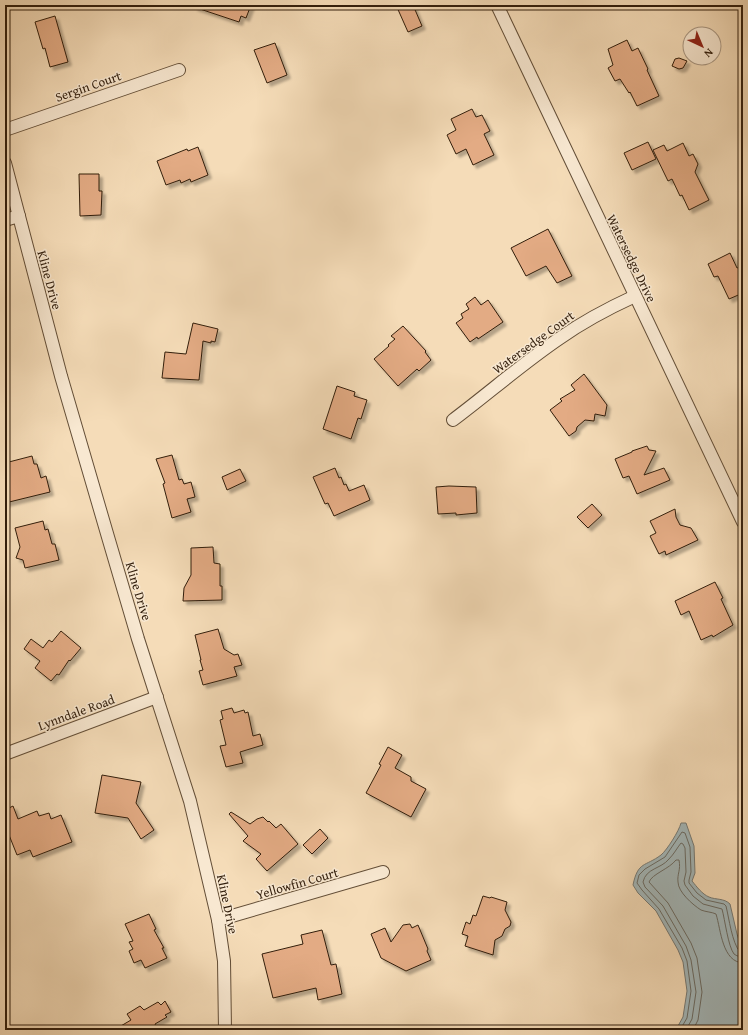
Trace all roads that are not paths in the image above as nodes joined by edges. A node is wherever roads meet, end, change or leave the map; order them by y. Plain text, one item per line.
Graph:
1 (497, 5) edge
2 (179, 70) dead end
3 (5, 130) edge
4 (5, 163) edge
5 (19, 216) junction
6 (5, 220) edge
7 (635, 296) junction
8 (453, 420) dead end
9 (743, 522) edge
10 (157, 697) junction
11 (5, 754) edge
12 (383, 872) dead end
13 (218, 920) junction
14 (225, 1030) edge

1 - 7 street, Watersedge Drive
2 - 3 street, Sergin Court
4 - 5 street, Kline Drive
5 - 6 street
5 - 10 street, Kline Drive
7 - 8 street, Watersedge Court
7 - 9 street, Watersedge Drive
10 - 11 street, Lynndale Road
10 - 13 street, Kline Drive
12 - 13 street, Yellowfin Court
13 - 14 street, Kline Drive

